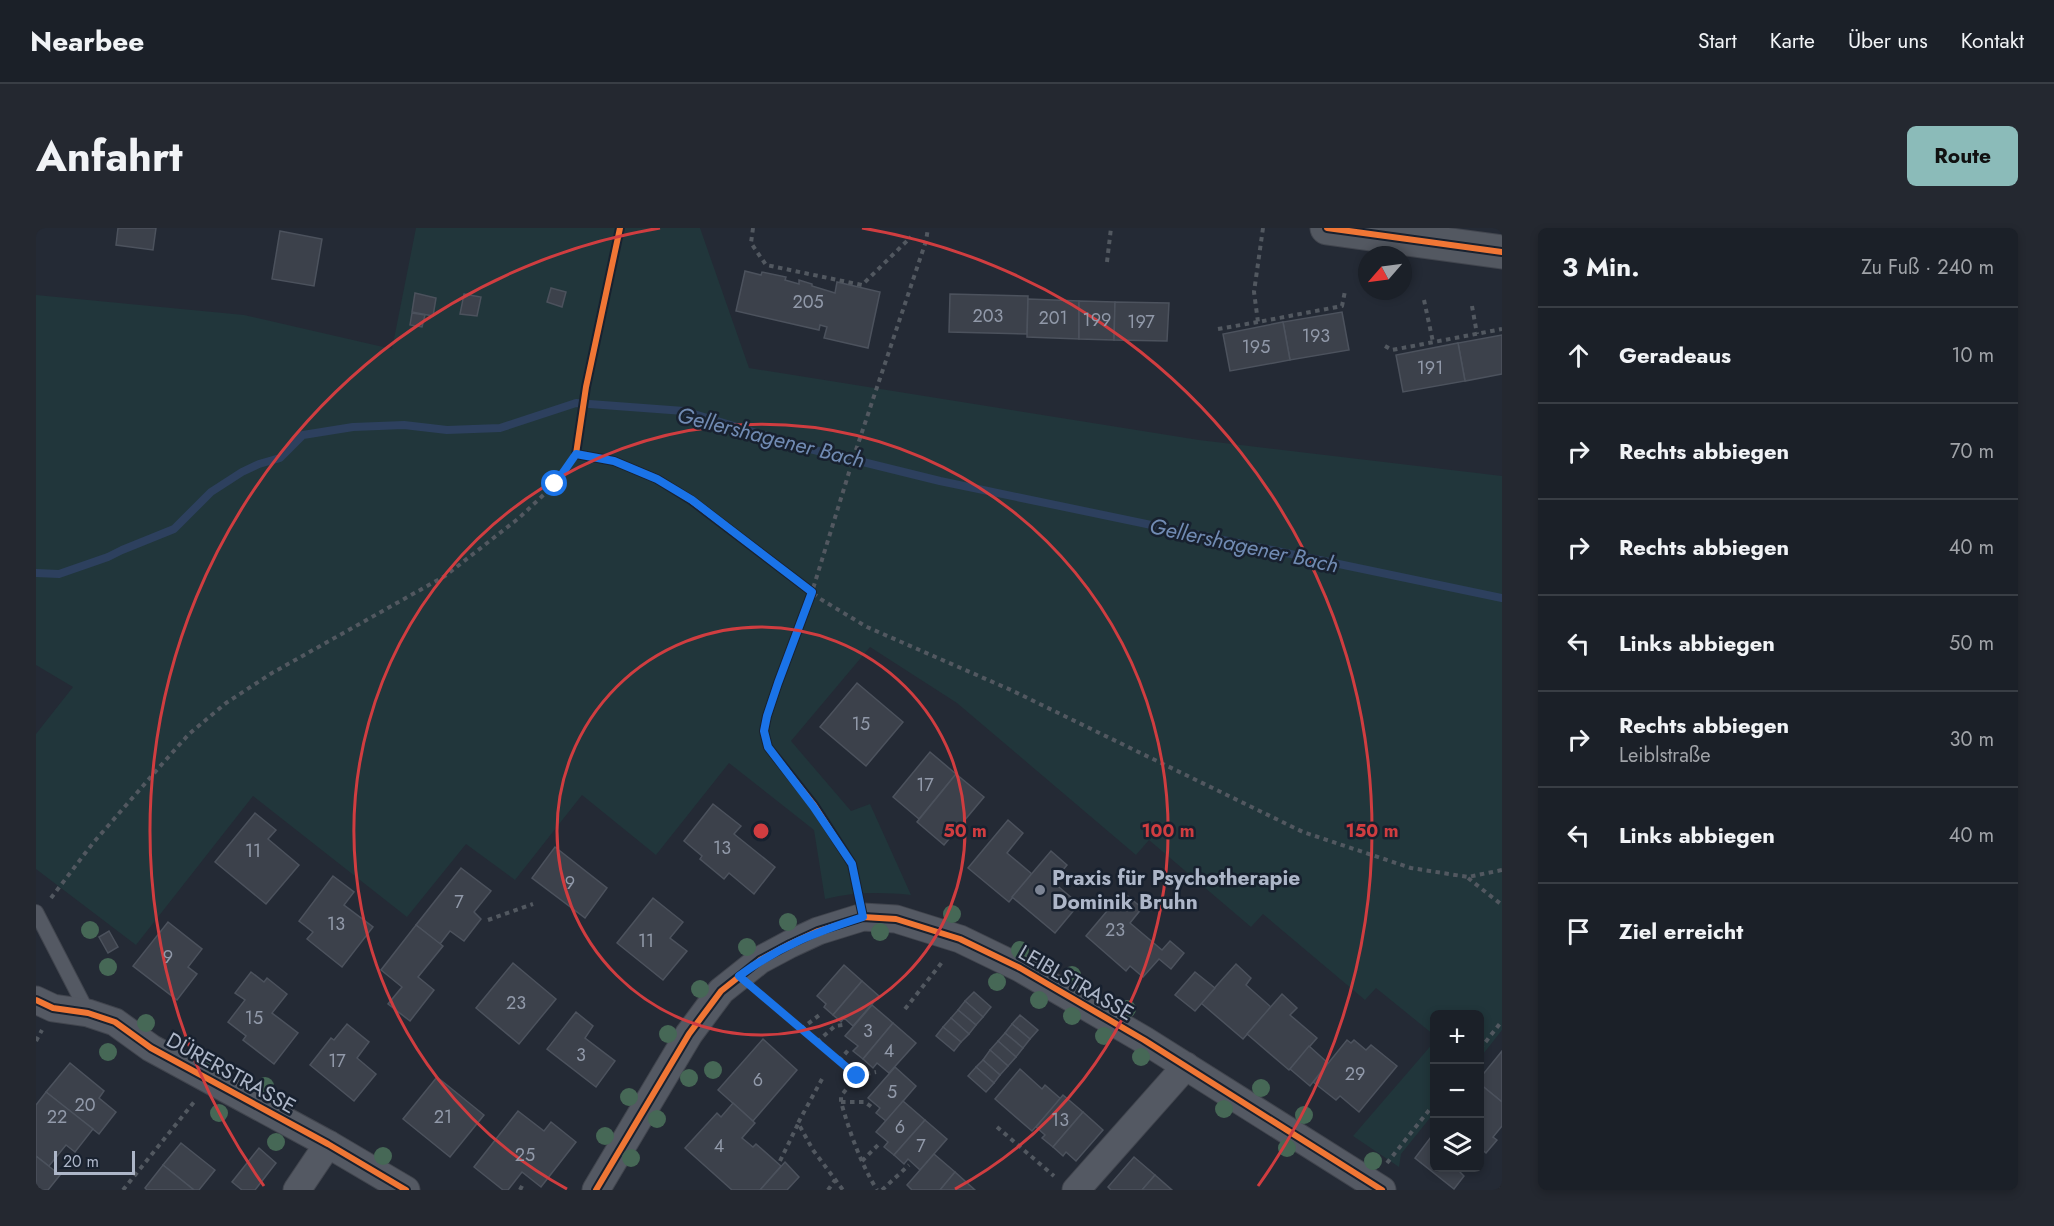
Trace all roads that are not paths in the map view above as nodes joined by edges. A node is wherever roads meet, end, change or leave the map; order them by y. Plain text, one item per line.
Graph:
1 (1327, 228) edge
2 (1502, 252) edge
3 (37, 914) edge
4 (36, 1000) edge
5 (88, 1013) junction
6 (1186, 1066) junction
7 (328, 1144) junction
8 (1069, 1186) edge
9 (1377, 1186) edge
10 (297, 1190) edge
11 (406, 1190) edge
12 (596, 1190) edge

1 - 2 street
3 - 5 lane
4 - 5 street, DÜRERSTRASSE
5 - 7 street, DÜRERSTRASSE
6 - 8 street
6 - 9 street, LEIBLSTRASSE
6 - 12 street, LEIBLSTRASSE
7 - 10 street
7 - 11 street, DÜRERSTRASSE

